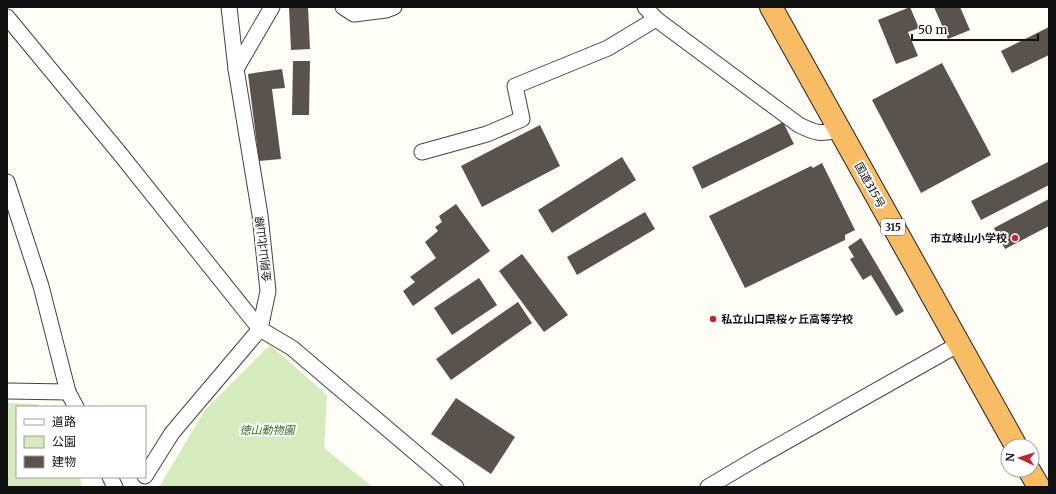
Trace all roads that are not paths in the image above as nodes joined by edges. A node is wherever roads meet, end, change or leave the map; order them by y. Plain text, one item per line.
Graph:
1 (230, 7) edge
2 (272, 7) edge
3 (343, 7) edge
4 (394, 7) edge
5 (645, 7) edge
6 (771, 7) edge
7 (7, 17) edge
8 (656, 19) junction
9 (236, 69) junction
10 (840, 130) junction
11 (422, 152) dead end
12 (7, 182) edge
13 (260, 329) junction
14 (959, 344) junction
15 (7, 391) edge
16 (68, 392) junction
17 (75, 406) edge
18 (1012, 438) edge
19 (146, 474) edge
20 (110, 478) edge
21 (144, 478) edge
22 (1034, 478) edge
23 (115, 487) edge
24 (139, 487) edge
25 (456, 487) edge
26 (708, 487) edge
27 (1039, 487) edge

1 - 9 street, 金剛山北山線
2 - 9 street
3 - 4 street
5 - 8 street
6 - 10 highway, 国道315号 / 315
7 - 13 street
8 - 10 street
8 - 11 street
9 - 13 street, 金剛山北山線
10 - 14 highway, 国道315号 / 315
12 - 16 street
13 - 19 street, 金剛山北山線
13 - 25 street
14 - 18 highway, 国道315号 / 315
14 - 26 street
15 - 16 street
16 - 17 street
20 - 23 street
21 - 24 street, 金剛山北山線
22 - 27 highway

